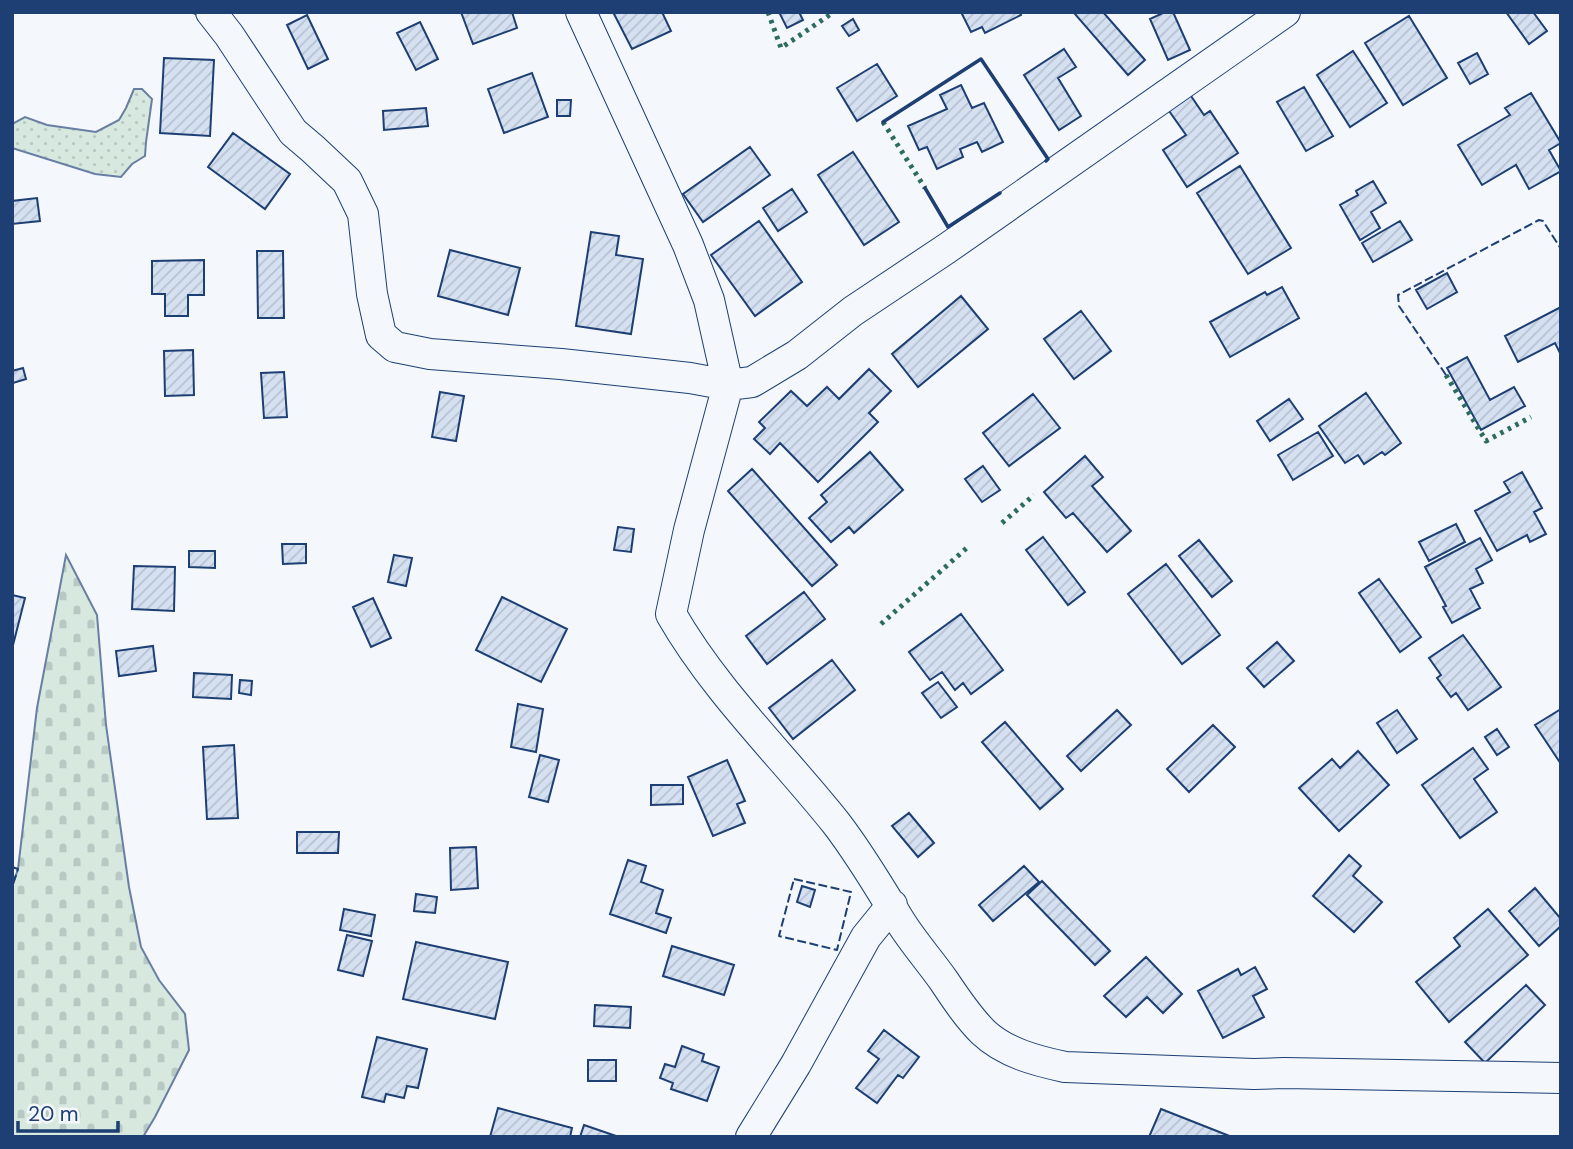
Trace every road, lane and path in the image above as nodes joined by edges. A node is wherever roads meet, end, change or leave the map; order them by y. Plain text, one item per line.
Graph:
1 (211, 12) edge
2 (581, 12) edge
3 (1285, 12) edge
4 (728, 385) junction
5 (892, 905) junction
6 (1561, 1078) edge
7 (751, 1137) edge

1 - 4 street
2 - 4 street
3 - 4 street
4 - 5 street
5 - 6 street
5 - 7 street

